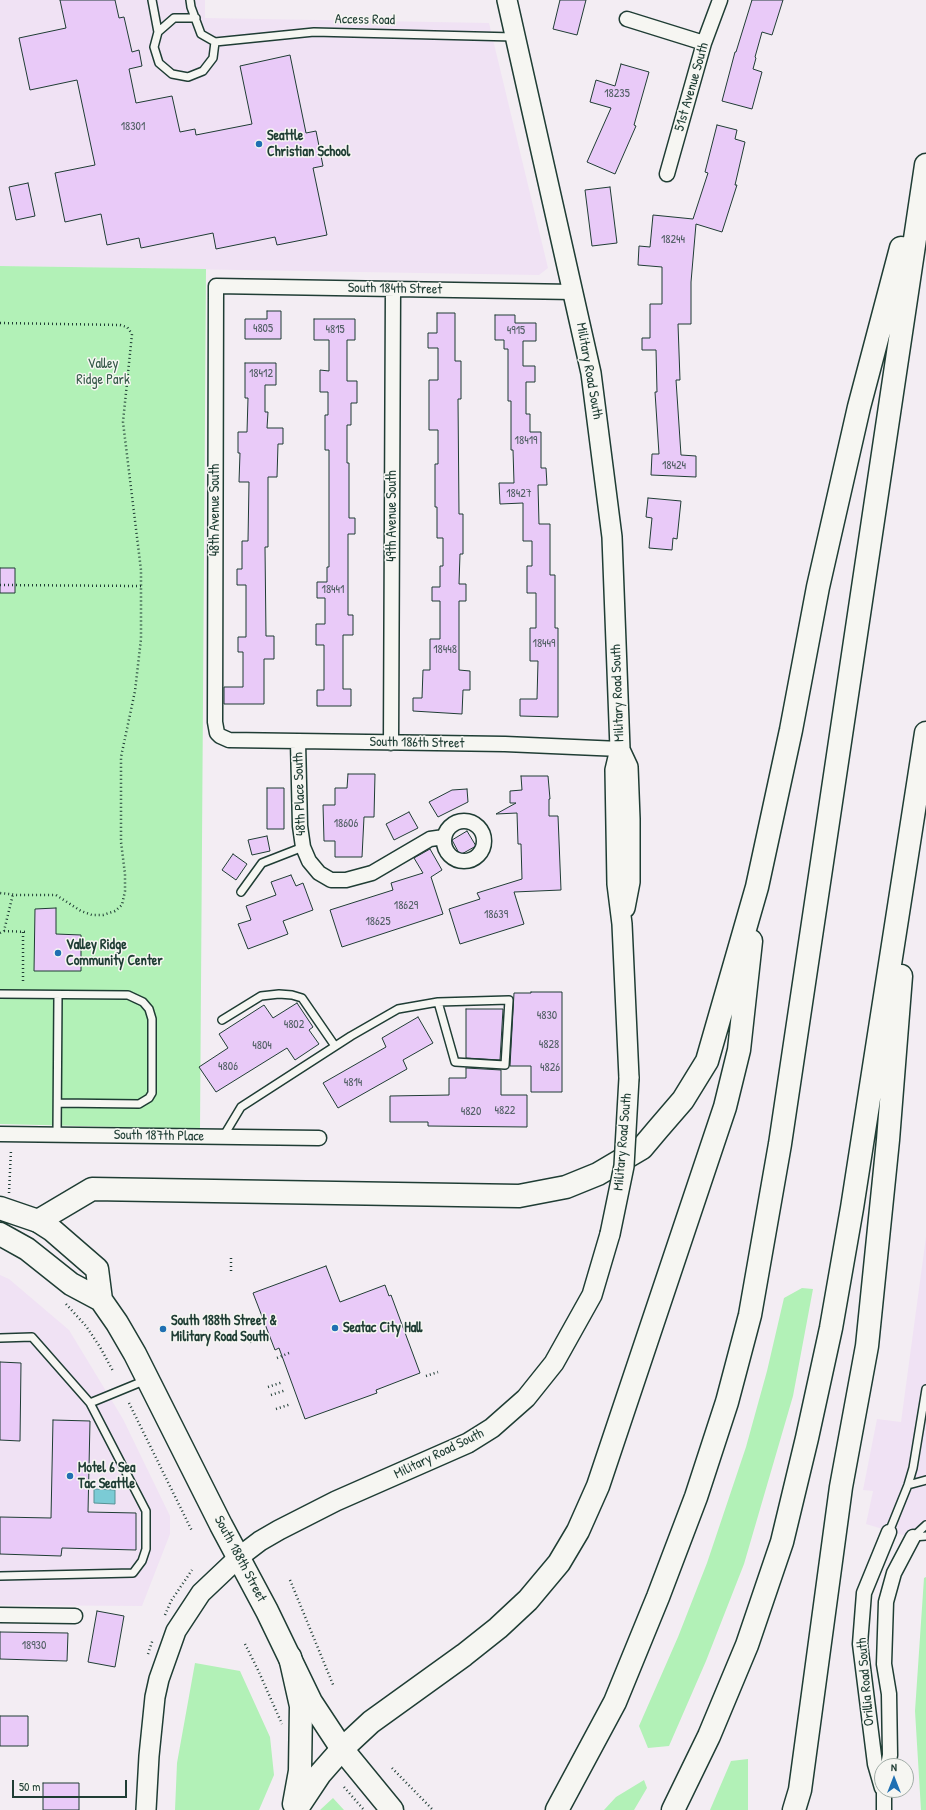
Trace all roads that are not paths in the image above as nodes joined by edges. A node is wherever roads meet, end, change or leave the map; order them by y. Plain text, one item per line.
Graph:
1 (152, 0) edge
2 (190, 0) edge
3 (507, 0) edge
4 (720, 0) edge
5 (196, 18) junction
6 (627, 19) dead end
7 (158, 32) junction
8 (515, 37) junction
9 (215, 42) junction
10 (704, 43) junction
11 (926, 156) edge
12 (926, 165) edge
13 (667, 174) dead end
14 (216, 286) joint
15 (393, 289) junction
16 (574, 292) junction
17 (217, 733) joint
18 (926, 733) edge
19 (298, 742) junction
20 (391, 743) junction
21 (620, 749) junction
22 (915, 801) junction
23 (444, 837) dead end
24 (303, 847) junction
25 (757, 886) junction
26 (241, 892) dead end
27 (0, 994) edge
28 (58, 995) junction
29 (438, 1002) junction
30 (222, 1020) dead end
31 (335, 1046) junction
32 (58, 1104) junction
33 (0, 1134) edge
34 (57, 1134) junction
35 (223, 1137) junction
36 (319, 1138) dead end
37 (5, 1200) edge
38 (38, 1221) junction
39 (0, 1234) edge
40 (101, 1300) junction
41 (0, 1338) edge
42 (148, 1379) junction
43 (926, 1393) edge
44 (90, 1403) junction
45 (926, 1480) edge
46 (908, 1485) junction
47 (926, 1526) edge
48 (889, 1532) joint
49 (919, 1537) edge
50 (238, 1557) junction
51 (0, 1576) edge
52 (0, 1615) edge
53 (75, 1616) dead end
54 (290, 1658) junction
55 (342, 1749) junction
56 (874, 1758) edge
57 (889, 1758) edge
58 (883, 1798) edge
59 (146, 1810) edge
60 (292, 1810) edge
61 (296, 1810) edge
62 (392, 1810) edge
63 (557, 1810) edge
64 (673, 1810) edge
65 (794, 1810) edge
66 (884, 1810) edge

1 - 7 lane
2 - 5 lane
3 - 8 main road, Military Road South
4 - 10 street, 51st Avenue South
5 - 7 lane
5 - 9 lane
6 - 10 street
7 - 9 lane
8 - 9 lane, Access Road
8 - 16 main road, Military Road South
10 - 13 street, 51st Avenue South
11 - 25 main road
12 - 63 main road
14 - 15 street, South 184th Street
14 - 17 street, 48th Avenue South
15 - 16 street, South 184th Street
15 - 20 street, 49th Avenue South
16 - 21 main road, Military Road South
17 - 19 street, South 186th Street
18 - 22 main road
19 - 20 street, South 186th Street
19 - 24 street, 48th Place South
20 - 21 street, South 186th Street
21 - 50 main road, Military Road South, bridge
22 - 64 main road
22 - 65 main road
23 - 24 street, 48th Place South
24 - 26 lane
25 - 38 main road
25 - 55 main road
27 - 28 lane
28 - 32 lane
28 - 32 lane
29 - 29 lane
29 - 31 lane
30 - 31 lane
31 - 35 lane
32 - 34 lane
33 - 34 street, South 187th Place
34 - 35 street, South 187th Place
35 - 36 street, South 187th Place
37 - 38 main road, South 188th Street
38 - 40 main road, South 188th Street
39 - 40 main road, South 188th Street
40 - 42 main road, South 188th Street
41 - 44 lane
42 - 44 lane
42 - 50 main road, South 188th Street
43 - 46 lane
44 - 51 lane
45 - 46 lane
46 - 48 lane
47 - 49 lane
48 - 56 street, Orillia Road South
49 - 57 street, Orillia Road South
50 - 54 main road, South 188th Street
50 - 59 main road, Military Road South
52 - 53 street
54 - 55 main road, South 188th Street
54 - 60 main road
55 - 61 main road
55 - 62 main road, South 188th Street
58 - 66 street, Orillia Road South

